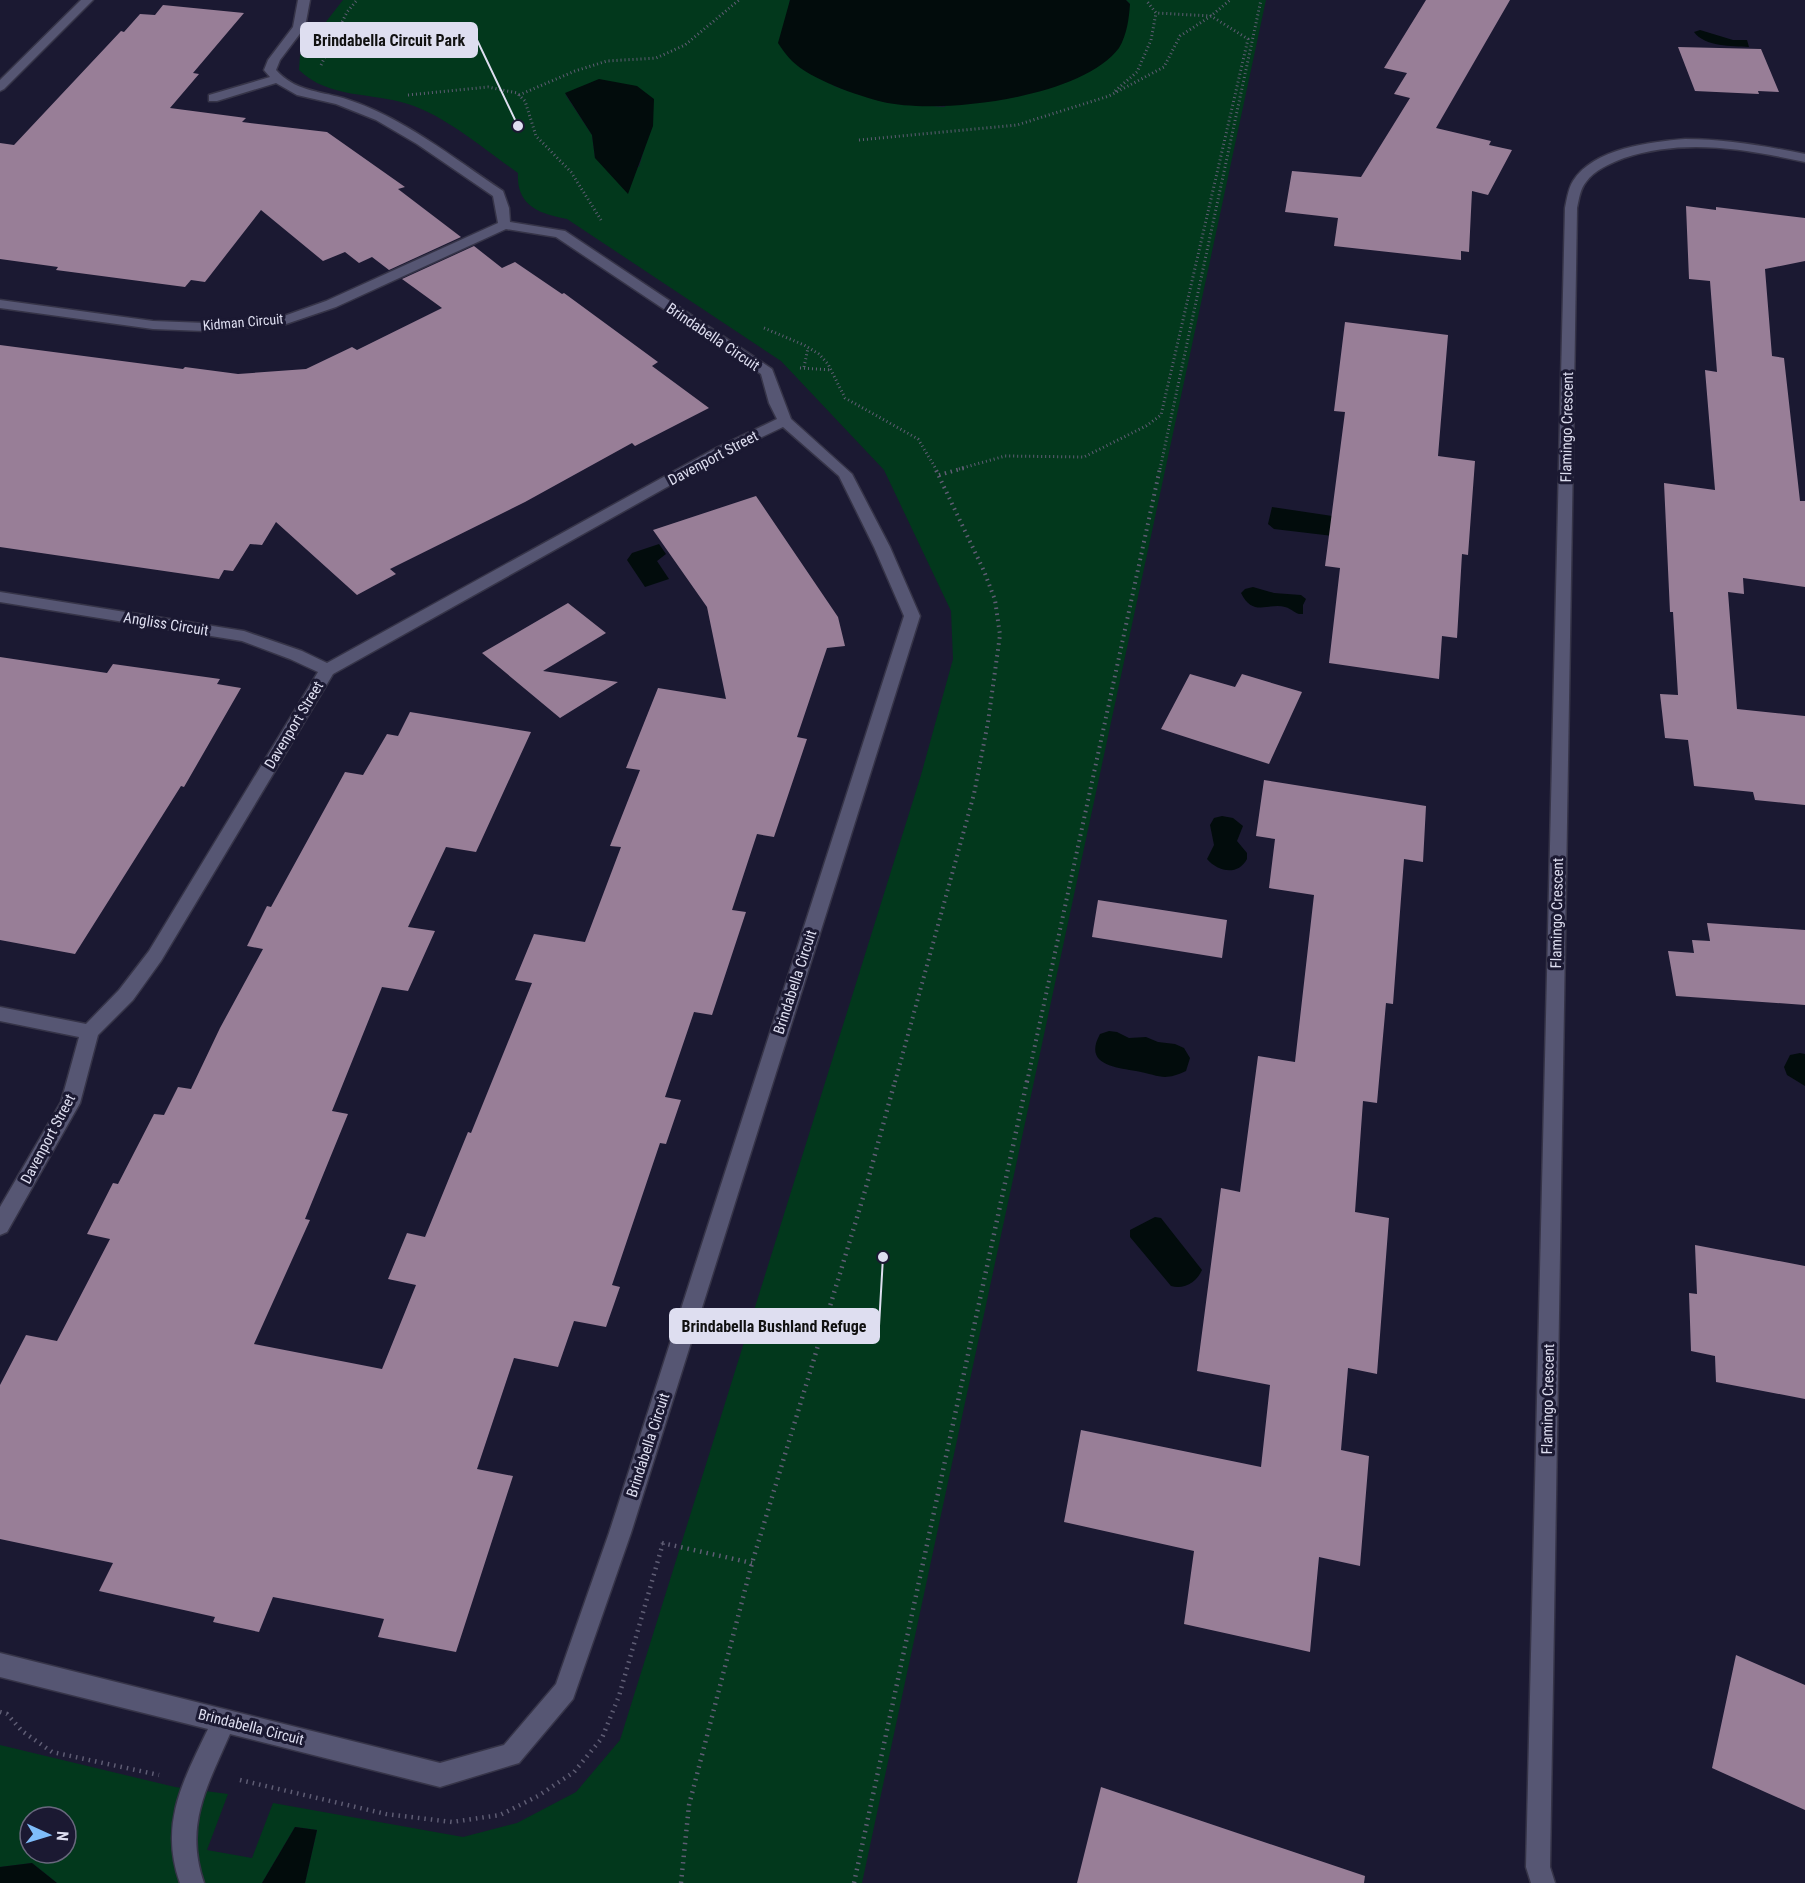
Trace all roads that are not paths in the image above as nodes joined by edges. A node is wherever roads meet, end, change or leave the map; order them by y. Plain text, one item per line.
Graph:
1 (87, 0) edge
2 (304, 0) edge
3 (277, 79) junction
4 (0, 87) edge
5 (213, 98) dead end
6 (1805, 158) edge
7 (504, 225) junction
8 (0, 304) edge
9 (785, 421) junction
10 (0, 597) edge
11 (327, 670) junction
12 (0, 1014) edge
13 (90, 1032) junction
14 (0, 1226) edge
15 (0, 1665) edge
16 (224, 1720) junction
17 (192, 1883) edge
18 (1543, 1883) edge

1 - 4 street
2 - 3 street
3 - 5 street
3 - 7 street
6 - 18 street, Flamingo Crescent
7 - 8 street, Kidman Circuit
7 - 9 street, Brindabella Circuit
9 - 11 street, Davenport Street
9 - 16 street, Brindabella Circuit
10 - 11 street, Angliss Circuit
11 - 13 street, Davenport Street
12 - 13 street
13 - 14 street, Davenport Street
15 - 16 street, Brindabella Circuit
16 - 17 street

